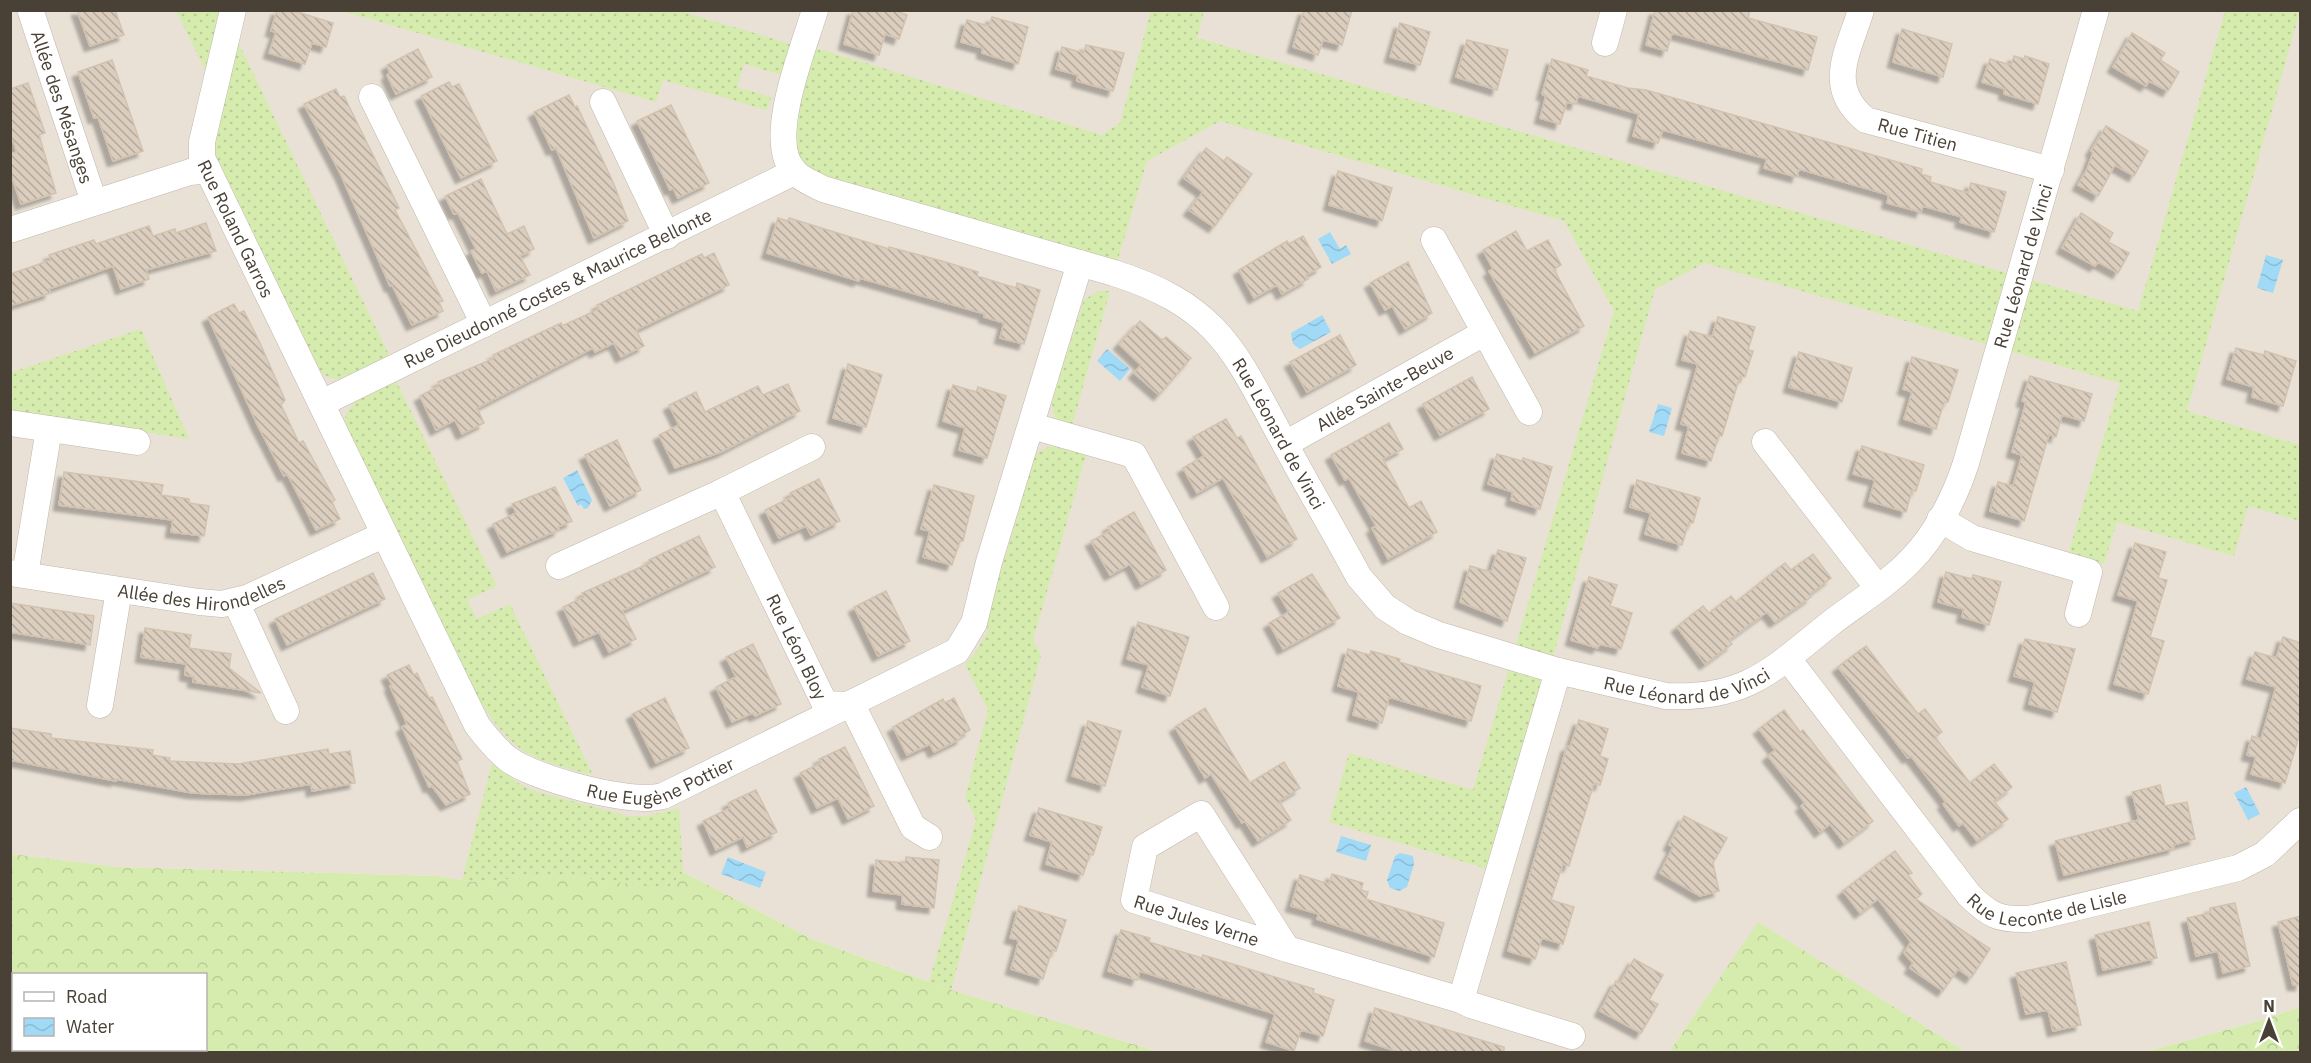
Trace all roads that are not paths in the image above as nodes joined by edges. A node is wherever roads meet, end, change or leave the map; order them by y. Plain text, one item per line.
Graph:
1 (233, 10) edge
2 (815, 10) edge
3 (1614, 10) edge
4 (1861, 10) edge
5 (2096, 10) edge
6 (32, 12) dead end
7 (1605, 43) dead end
8 (372, 97) dead end
9 (603, 102) dead end
10 (208, 170) junction
11 (2050, 170) junction
12 (795, 172) junction
13 (94, 202) junction
14 (10, 230) edge
15 (667, 236) junction
16 (1434, 240) dead end
17 (1080, 262) junction
18 (484, 324) junction
19 (1484, 333) junction
20 (322, 403) junction
21 (1529, 412) dead end
22 (10, 423) edge
23 (1032, 426) junction
24 (49, 429) junction
25 (137, 442) dead end
26 (1765, 442) dead end
27 (1285, 444) junction
28 (812, 447) dead end
29 (722, 492) junction
30 (1940, 519) junction
31 (383, 535) junction
32 (559, 566) dead end
33 (18, 574) edge
34 (1878, 588) junction
35 (119, 590) junction
36 (236, 602) junction
37 (1216, 607) dead end
38 (2078, 614) dead end
39 (1788, 659) junction
40 (1558, 671) junction
41 (100, 705) dead end
42 (852, 705) junction
43 (286, 711) dead end
44 (2301, 821) edge
45 (929, 837) dead end
46 (1287, 949) junction
47 (1461, 999) junction
48 (1572, 1036) dead end

1 - 10 street, Rue Roland Garros
2 - 12 street
3 - 7 street
4 - 11 street, Rue Titien
5 - 11 street, Rue Léonard de Vinci
6 - 13 street, Allée des Mésanges
8 - 18 street
9 - 15 street
10 - 13 street
10 - 20 street, Rue Roland Garros
11 - 30 street, Rue Léonard de Vinci
12 - 15 street, Rue Dieudonné Costes & Maurice Bellonte
12 - 17 street, Rue Léonard de Vinci
13 - 14 street
15 - 18 street, Rue Dieudonné Costes & Maurice Bellonte
16 - 19 street
17 - 23 street, Rue Eugène Pottier
17 - 27 street, Rue Léonard de Vinci
18 - 20 street, Rue Dieudonné Costes & Maurice Bellonte
19 - 21 street
19 - 27 street, Allée Sainte-Beuve
20 - 31 street, Rue Eugène Pottier
22 - 24 street
23 - 37 street
23 - 42 street, Rue Eugène Pottier
24 - 25 street
24 - 33 street
26 - 34 street
27 - 40 street, Rue Léonard de Vinci
28 - 29 street
29 - 32 street
29 - 42 street, Rue Léon Bloy
30 - 34 street, Rue Léonard de Vinci
30 - 38 street
31 - 36 street, Allée des Hirondelles
31 - 42 street, Rue Eugène Pottier
33 - 35 street, Allée des Hirondelles
34 - 39 street, Rue Léonard de Vinci
35 - 36 street, Allée des Hirondelles
35 - 41 street
36 - 43 street
39 - 40 street, Rue Léonard de Vinci
39 - 44 street, Rue Leconte de Lisle
40 - 47 street
42 - 45 street, Rue Léon Bloy
46 - 46 street, Rue Jules Verne
46 - 47 street, Rue Jules Verne
47 - 48 street, Rue Jules Verne

